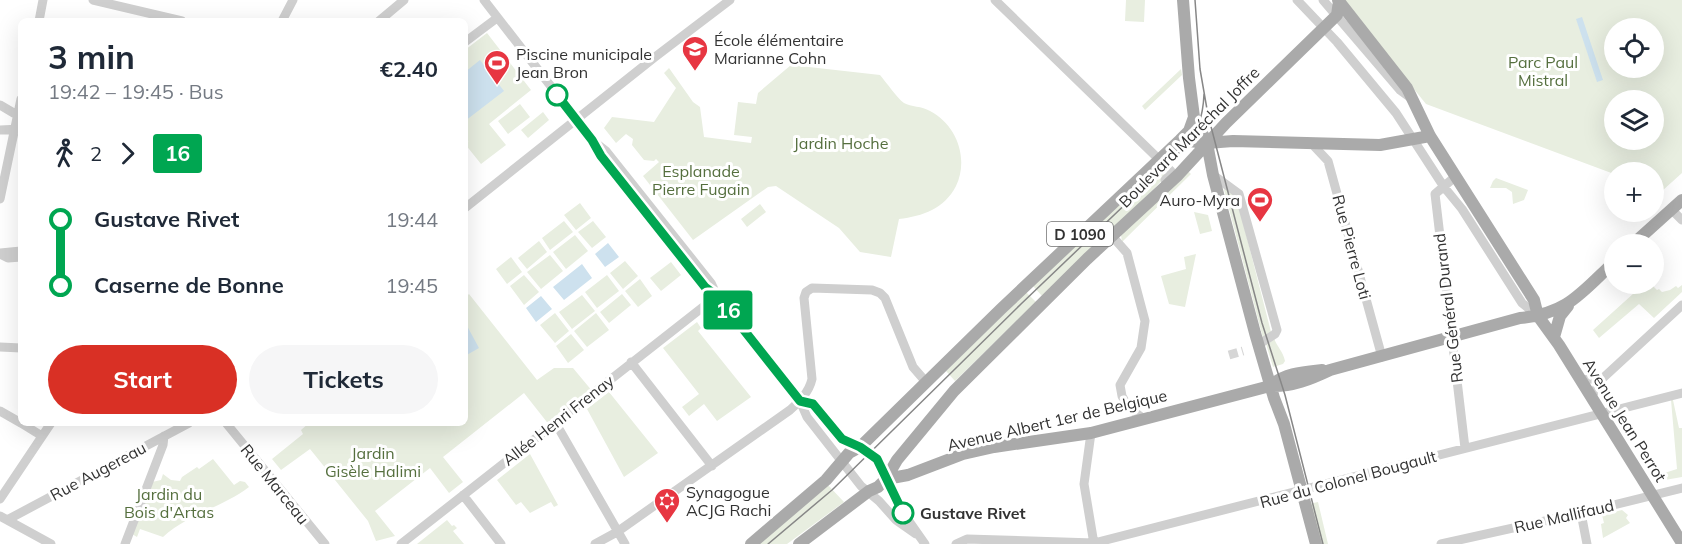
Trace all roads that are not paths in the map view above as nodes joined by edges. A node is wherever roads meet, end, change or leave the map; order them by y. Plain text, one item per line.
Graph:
1 (43, 0) edge
2 (93, 0) edge
3 (293, 0) edge
4 (404, 0) edge
5 (484, 0) edge
6 (730, 0) edge
7 (995, 0) edge
8 (1183, 0) edge
9 (1297, 0) edge
10 (1323, 0) edge
11 (1339, 1) edge
12 (1337, 15) junction
13 (40, 18) edge
14 (169, 18) edge
15 (284, 18) edge
16 (381, 18) edge
17 (497, 18) junction
18 (1323, 27) junction
19 (468, 40) edge
20 (1410, 98) junction
21 (0, 105) edge
22 (18, 111) edge
23 (17, 115) junction
24 (1194, 117) junction
25 (577, 120) junction
26 (1226, 123) junction
27 (17, 129) edge
28 (0, 130) edge
29 (1430, 136) junction
30 (1414, 139) junction
31 (1180, 140) junction
32 (1233, 141) junction
33 (1207, 143) junction
34 (1312, 144) junction
35 (1159, 160) junction
36 (1213, 175) junction
37 (1455, 176) junction
38 (1444, 187) junction
39 (0, 198) edge
40 (1682, 200) edge
41 (1148, 204) junction
42 (468, 206) edge
43 (1672, 210) junction
44 (1682, 220) edge
45 (1644, 234) edge
46 (1112, 236) junction
47 (18, 251) edge
48 (0, 254) edge
49 (18, 257) edge
50 (1604, 271) edge
51 (717, 296) junction
52 (1575, 299) junction
53 (1682, 305) edge
54 (1538, 316) junction
55 (1451, 337) junction
56 (1554, 337) junction
57 (1258, 345) junction
58 (0, 347) edge
59 (18, 348) edge
60 (1382, 357) junction
61 (631, 362) junction
62 (1603, 378) junction
63 (1580, 380) junction
64 (926, 382) junction
65 (1270, 386) junction
66 (1682, 393) edge
67 (1591, 397) junction
68 (800, 401) junction
69 (0, 411) edge
70 (1600, 413) junction
71 (1144, 419) junction
72 (18, 421) edge
73 (555, 422) junction
74 (26, 426) edge
75 (49, 426) edge
76 (183, 426) edge
77 (228, 426) edge
78 (1091, 433) junction
79 (42, 436) junction
80 (164, 436) junction
81 (860, 447) junction
82 (1465, 448) junction
83 (842, 462) junction
84 (712, 466) junction
85 (886, 478) junction
86 (1682, 488) edge
87 (869, 491) junction
88 (1301, 491) junction
89 (463, 495) junction
90 (1652, 495) junction
91 (0, 499) edge
92 (1581, 513) junction
93 (3, 518) edge
94 (617, 532) junction
95 (916, 534) junction
96 (812, 540) edge
97 (1094, 543) edge
98 (1682, 543) edge
99 (51, 544) edge
100 (125, 544) edge
101 (325, 544) edge
102 (401, 544) edge
103 (501, 544) edge
104 (595, 544) edge
105 (625, 544) edge
106 (752, 544) edge
107 (799, 544) edge
108 (925, 544) edge
109 (956, 544) edge
110 (1316, 544) edge
111 (1441, 544) edge
112 (1587, 544) edge

1 - 13 street
2 - 14 street
3 - 15 street
4 - 16 street
5 - 17 street
6 - 25 street
7 - 35 street
8 - 24 main road
9 - 18 street, Avenue Jean Perrot
10 - 12 street
11 - 12 main road
11 - 20 main road, Avenue Jean Perrot
12 - 18 main road, Boulevard Maréchal Joffre / D 1090
12 - 20 street
17 - 19 street
17 - 25 street
18 - 26 main road, Boulevard Maréchal Joffre / D 1090
18 - 30 street, Avenue Jean Perrot
20 - 29 main road, Avenue Jean Perrot
21 - 23 street
22 - 23 street
23 - 27 street
24 - 26 main road
24 - 31 main road, D 1090
24 - 33 main road
25 - 42 street
25 - 51 street
26 - 32 main road
26 - 33 main road, Boulevard Maréchal Joffre / D 1090
27 - 28 street
27 - 39 street
29 - 30 main road
29 - 37 main road, Avenue Jean Perrot
30 - 34 main road
30 - 38 street, Avenue Jean Perrot
31 - 33 main road
31 - 35 main road, Boulevard Maréchal Joffre / D 1090
32 - 33 main road
32 - 34 main road
33 - 36 main road
33 - 41 main road, Boulevard Maréchal Joffre / D 1090
34 - 60 street, Rue Pierre Loti
35 - 41 street
35 - 64 main road, Boulevard Maréchal Joffre / D 1090
36 - 57 main road
36 - 57 street
37 - 38 street, Rue Général Durand
37 - 54 main road, Avenue Jean Perrot
38 - 54 street, Avenue Jean Perrot
38 - 55 street, Rue Général Durand
40 - 43 main road
41 - 46 main road, Boulevard Maréchal Joffre / D 1090
43 - 44 street
43 - 45 main road
46 - 71 street
46 - 85 main road, Boulevard Maréchal Joffre / D 1090
47 - 48 street
48 - 49 street
50 - 52 main road
51 - 61 street, Allée Henri Frenay
51 - 68 street
52 - 54 main road, Avenue Albert 1er de Belgique
52 - 56 main road
53 - 62 street
54 - 55 main road, Avenue Albert 1er de Belgique
54 - 56 main road, Avenue Jean Perrot
55 - 60 main road, Avenue Albert 1er de Belgique
55 - 82 street, Rue Général Durand
56 - 63 main road, Avenue Jean Perrot
57 - 65 main road
58 - 59 street
60 - 65 main road, Avenue Albert 1er de Belgique
61 - 73 street, Allée Henri Frenay
61 - 84 street
62 - 63 street
62 - 67 street
63 - 67 main road, Avenue Jean Perrot
64 - 68 street
64 - 81 main road, Boulevard Maréchal Joffre / D 1090
65 - 71 main road, Avenue Albert 1er de Belgique
65 - 88 main road
66 - 70 street, Rue du Colonel Bougault
67 - 70 main road, Avenue Jean Perrot
68 - 81 street
68 - 83 street
68 - 84 street
69 - 72 street
70 - 82 street, Rue du Colonel Bougault
70 - 90 main road, Avenue Jean Perrot
71 - 78 main road, Avenue Albert 1er de Belgique
73 - 89 street, Allée Henri Frenay
73 - 94 street
74 - 79 street
75 - 79 street
76 - 80 street, Rue Augereau
77 - 101 street, Rue Marceau
78 - 85 main road, Avenue Albert 1er de Belgique
78 - 97 street
79 - 91 street
80 - 93 street, Rue Augereau
80 - 100 street
81 - 83 main road, D 1090
81 - 85 street
82 - 88 street, Rue du Colonel Bougault
83 - 87 street
83 - 106 main road, D 1090
84 - 94 street
85 - 87 main road, D 1090
85 - 95 street
86 - 90 street, Rue Mallifaud
87 - 95 street
87 - 96 main road, D 1090
88 - 97 street, Rue du Colonel Bougault
88 - 110 main road
89 - 102 street, Allée Henri Frenay
89 - 103 street
90 - 92 street, Rue Mallifaud
90 - 98 main road, Avenue Jean Perrot
92 - 111 street, Rue Mallifaud
92 - 112 street
93 - 99 street
94 - 104 street
94 - 105 street
95 - 108 street
96 - 107 main road, D 1090
97 - 109 street, Rue du Colonel Bougault

